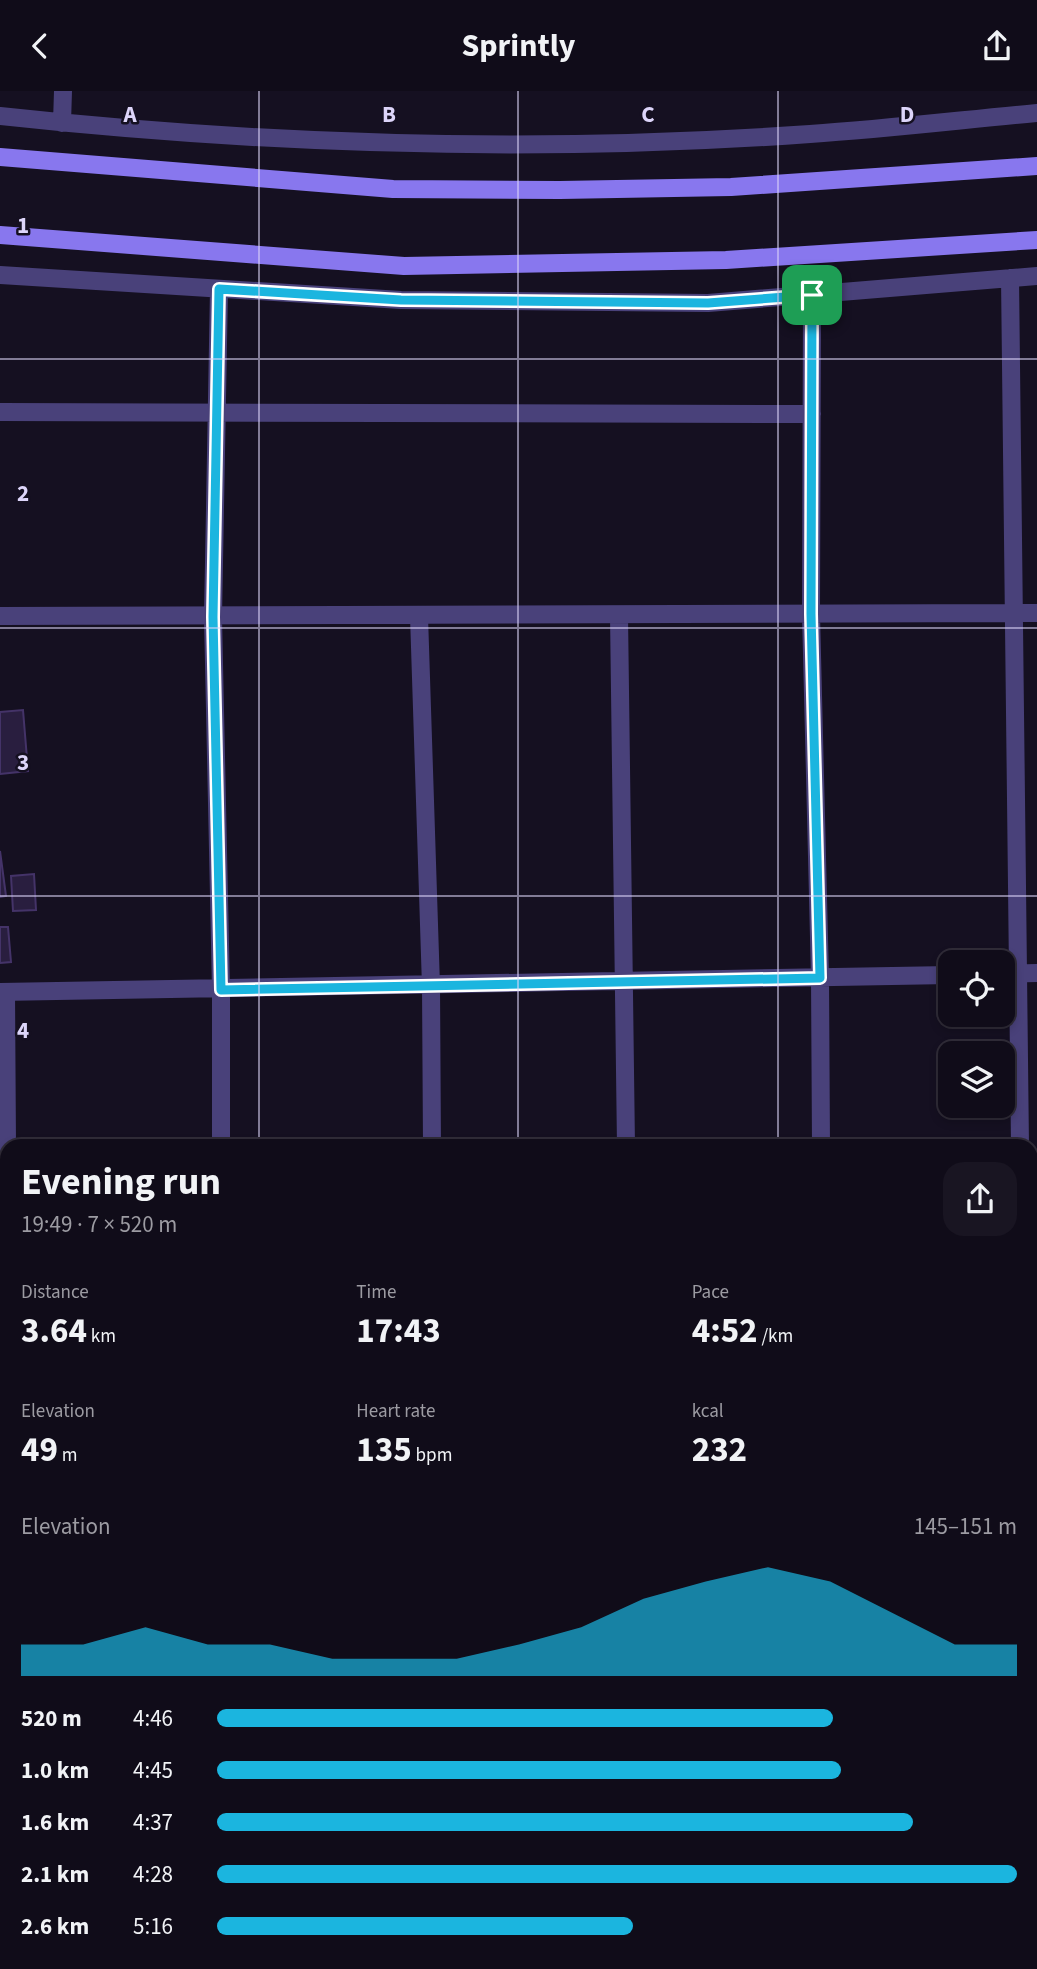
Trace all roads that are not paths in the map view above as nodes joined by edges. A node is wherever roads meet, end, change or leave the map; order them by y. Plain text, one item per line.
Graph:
1 (63, 91) edge
2 (1037, 113) edge
3 (0, 116) edge
4 (62, 123) junction
5 (0, 157) edge
6 (1037, 166) edge
7 (0, 235) edge
8 (1037, 240) edge
9 (0, 275) edge
10 (1037, 276) edge
11 (1010, 278) junction
12 (219, 289) junction
13 (812, 295) junction
14 (0, 412) edge
15 (217, 413) junction
16 (812, 414) junction
17 (1037, 613) edge
18 (811, 614) junction
19 (1014, 614) junction
20 (620, 615) junction
21 (419, 616) junction
22 (0, 617) edge
23 (213, 617) junction
24 (1010, 950) edge
25 (1037, 973) edge
26 (1015, 974) edge
27 (938, 975) edge
28 (820, 978) junction
29 (625, 982) junction
30 (431, 986) junction
31 (221, 990) junction
32 (3, 992) edge
33 (1013, 1027) edge
34 (7, 1139) edge
35 (221, 1139) edge
36 (432, 1139) edge
37 (626, 1139) edge
38 (821, 1139) edge
39 (1020, 1139) edge

1 - 4 street
2 - 4 street
3 - 4 street
5 - 6 main road
7 - 8 main road
9 - 12 street
10 - 11 street
11 - 13 street
11 - 19 street
12 - 13 street
12 - 15 street
13 - 16 street
14 - 15 street
15 - 16 street
15 - 23 street
16 - 18 street
17 - 19 street
18 - 19 street
18 - 20 street
18 - 28 street
19 - 24 street
20 - 21 street
20 - 29 street
21 - 23 street
21 - 30 street
22 - 23 street
23 - 31 street
25 - 26 street
27 - 28 street
28 - 29 street
28 - 38 street
29 - 30 street
29 - 37 street
30 - 31 street
30 - 36 street
31 - 32 street
31 - 35 street
32 - 34 street
33 - 39 street

